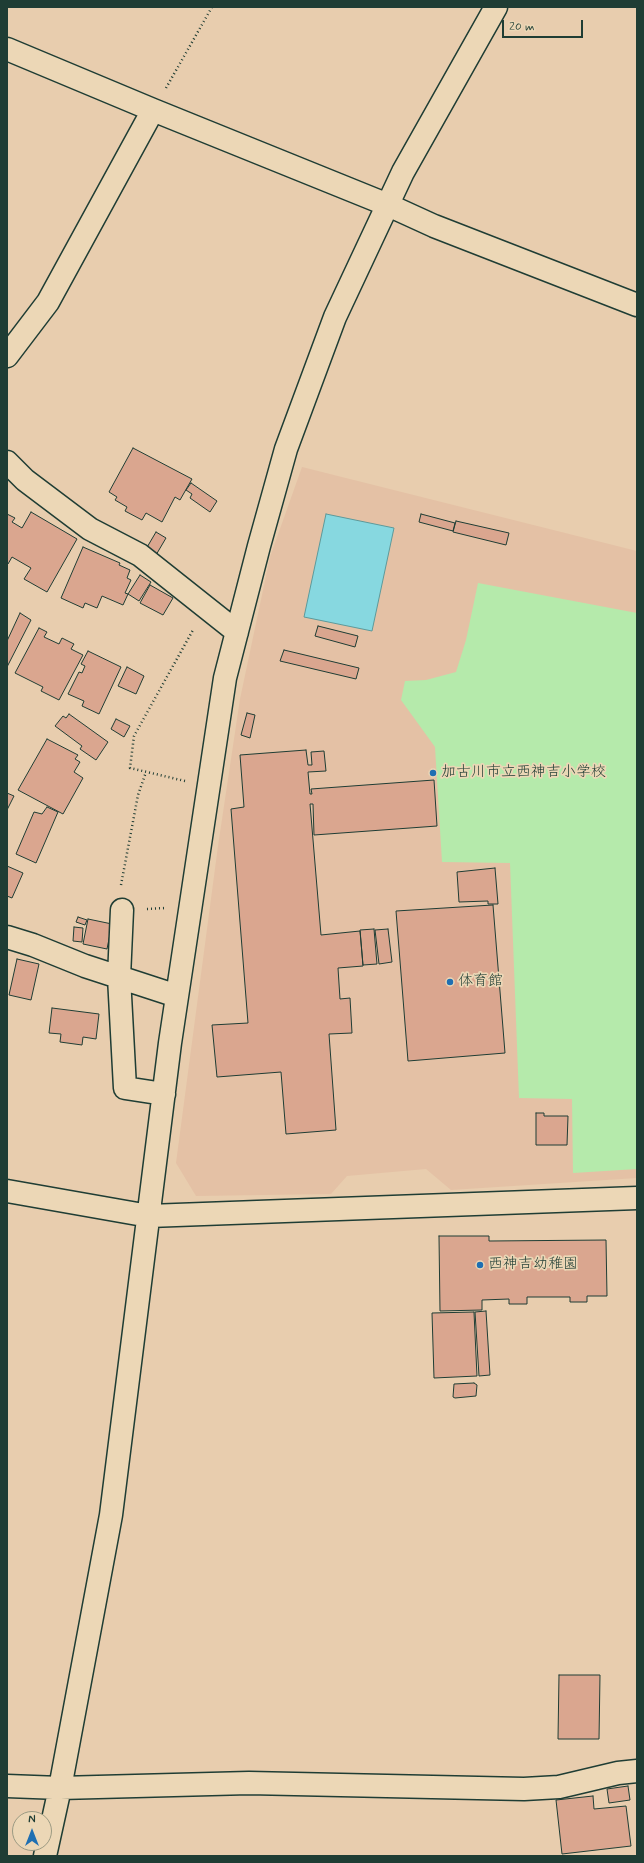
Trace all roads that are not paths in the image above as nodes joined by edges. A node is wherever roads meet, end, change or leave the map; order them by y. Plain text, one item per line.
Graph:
1 (496, 7) edge
2 (7, 49) edge
3 (153, 110) junction
4 (388, 205) junction
5 (637, 305) edge
6 (7, 356) edge
7 (7, 462) edge
8 (237, 632) junction
9 (122, 910) road end
10 (7, 937) edge
11 (119, 978) junction
12 (177, 996) junction
13 (164, 1094) junction
14 (7, 1190) edge
15 (637, 1198) edge
16 (149, 1216) junction
17 (637, 1771) edge
18 (7, 1786) edge
19 (60, 1788) junction
20 (45, 1856) edge

1 - 4 street
2 - 3 street
3 - 4 street
3 - 6 street
4 - 5 street
4 - 8 street
7 - 8 street
8 - 12 street
9 - 11 street
10 - 11 street
11 - 12 street
11 - 13 street
12 - 13 street
13 - 16 street
14 - 16 street
15 - 16 street
16 - 19 street
17 - 19 street
18 - 19 street
19 - 20 street

